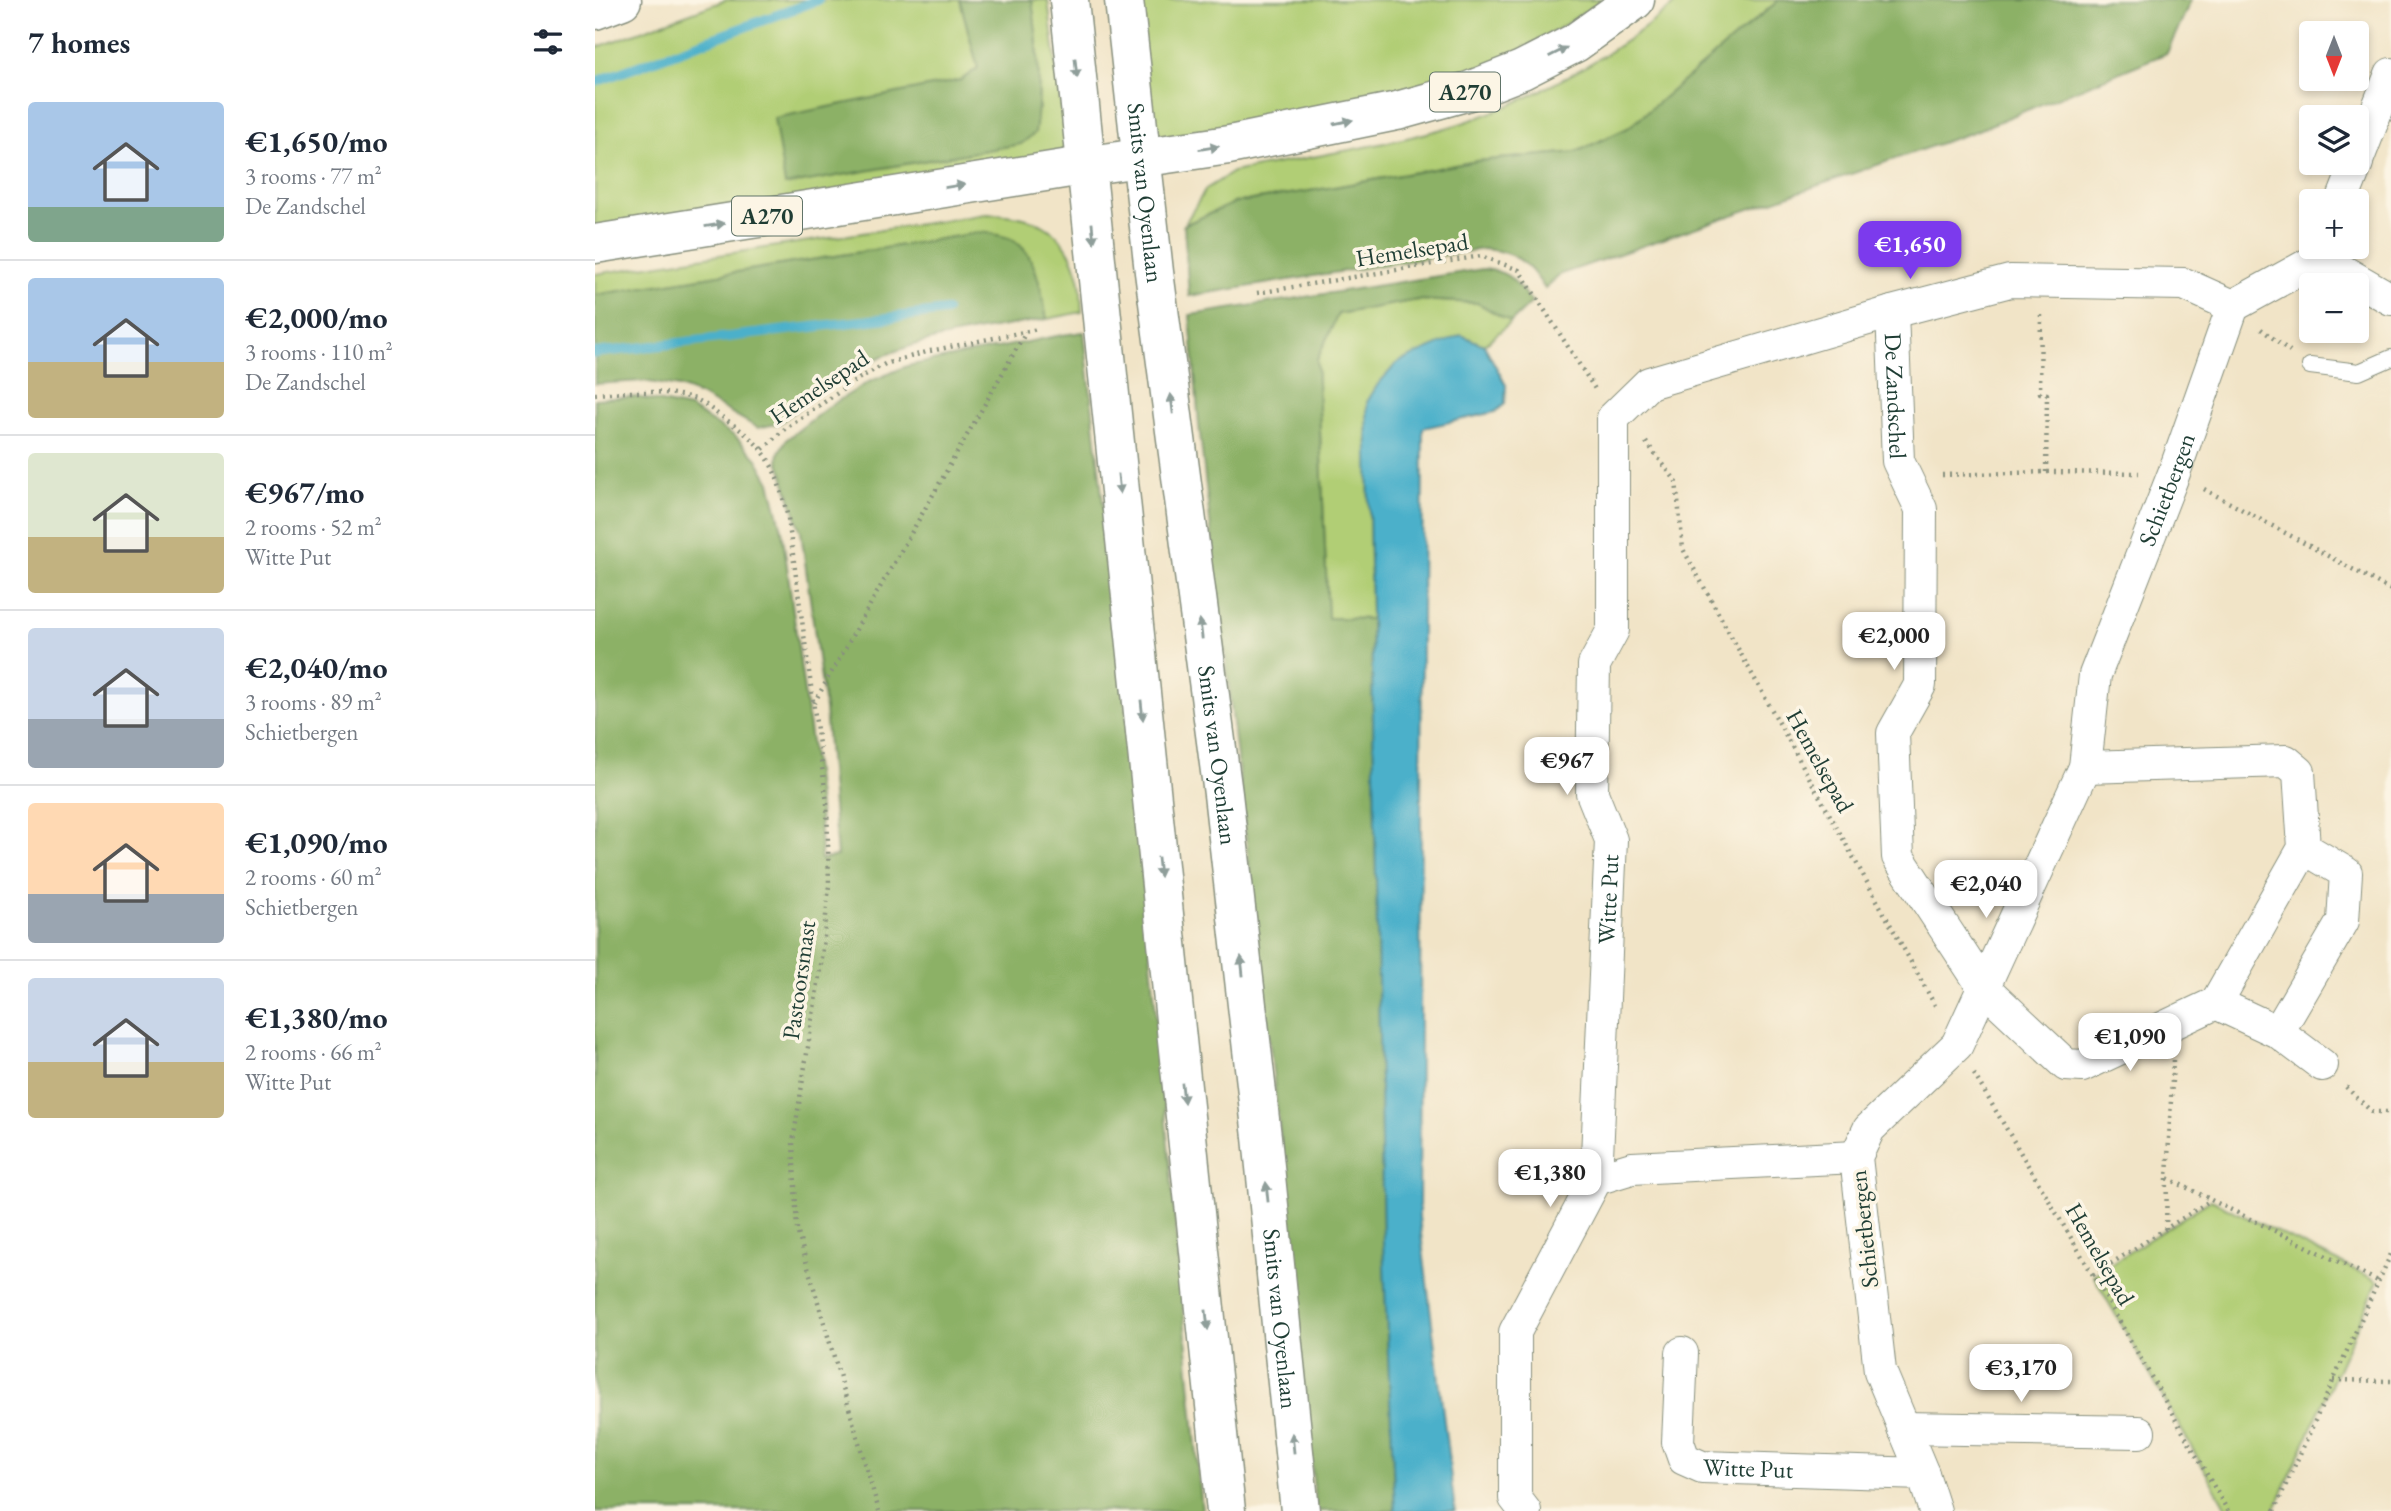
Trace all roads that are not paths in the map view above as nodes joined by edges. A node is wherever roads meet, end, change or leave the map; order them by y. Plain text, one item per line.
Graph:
1 (622, 0) edge
2 (1069, 0) edge
3 (1123, 0) edge
4 (1635, 0) edge
5 (595, 10) edge
6 (2391, 74) edge
7 (2369, 131) edge
8 (1141, 159) junction
9 (1086, 165) junction
10 (595, 244) edge
11 (2310, 259) edge
12 (2332, 259) edge
13 (2391, 299) edge
14 (2233, 306) junction
15 (1892, 312) junction
16 (2391, 358) edge
17 (2310, 366) road end
18 (1613, 418) joint
19 (2085, 767) junction
20 (2304, 848) junction
21 (1984, 988) junction
22 (2216, 1003) junction
23 (2279, 1032) junction
24 (2322, 1065) road end
25 (1856, 1157) junction
26 (1596, 1179) junction
27 (1682, 1353) dead end
28 (1903, 1427) junction
29 (2139, 1432) dead end
30 (1923, 1474) junction
31 (1226, 1511) edge
32 (1300, 1511) edge
33 (1525, 1511) edge
34 (1935, 1511) edge

1 - 5 main road
2 -> 9 main road
3 - 8 main road, Smits van Oyenlaan
8 -> 4 main road, A270
6 - 7 street
8 - 9 main road, A270
32 -> 8 main road, Smits van Oyenlaan
10 -> 9 main road, A270
9 -> 31 main road
11 - 14 street
12 - 13 street
14 - 15 street, De Zandschel
14 - 19 street, Schietbergen
15 - 18 street, De Zandschel
15 - 21 street, De Zandschel
16 - 17 lane
18 - 26 street, Witte Put
19 - 20 street
19 - 21 street, Schietbergen
20 - 22 street
20 - 23 street
21 - 22 street
21 - 25 street, Schietbergen
22 - 23 street
23 - 24 street
25 - 26 street
25 - 28 street, Schietbergen
26 - 33 street, Witte Put
27 - 30 street, Witte Put
28 - 29 street
28 - 30 street, Schietbergen
30 - 34 street, Schietbergen

